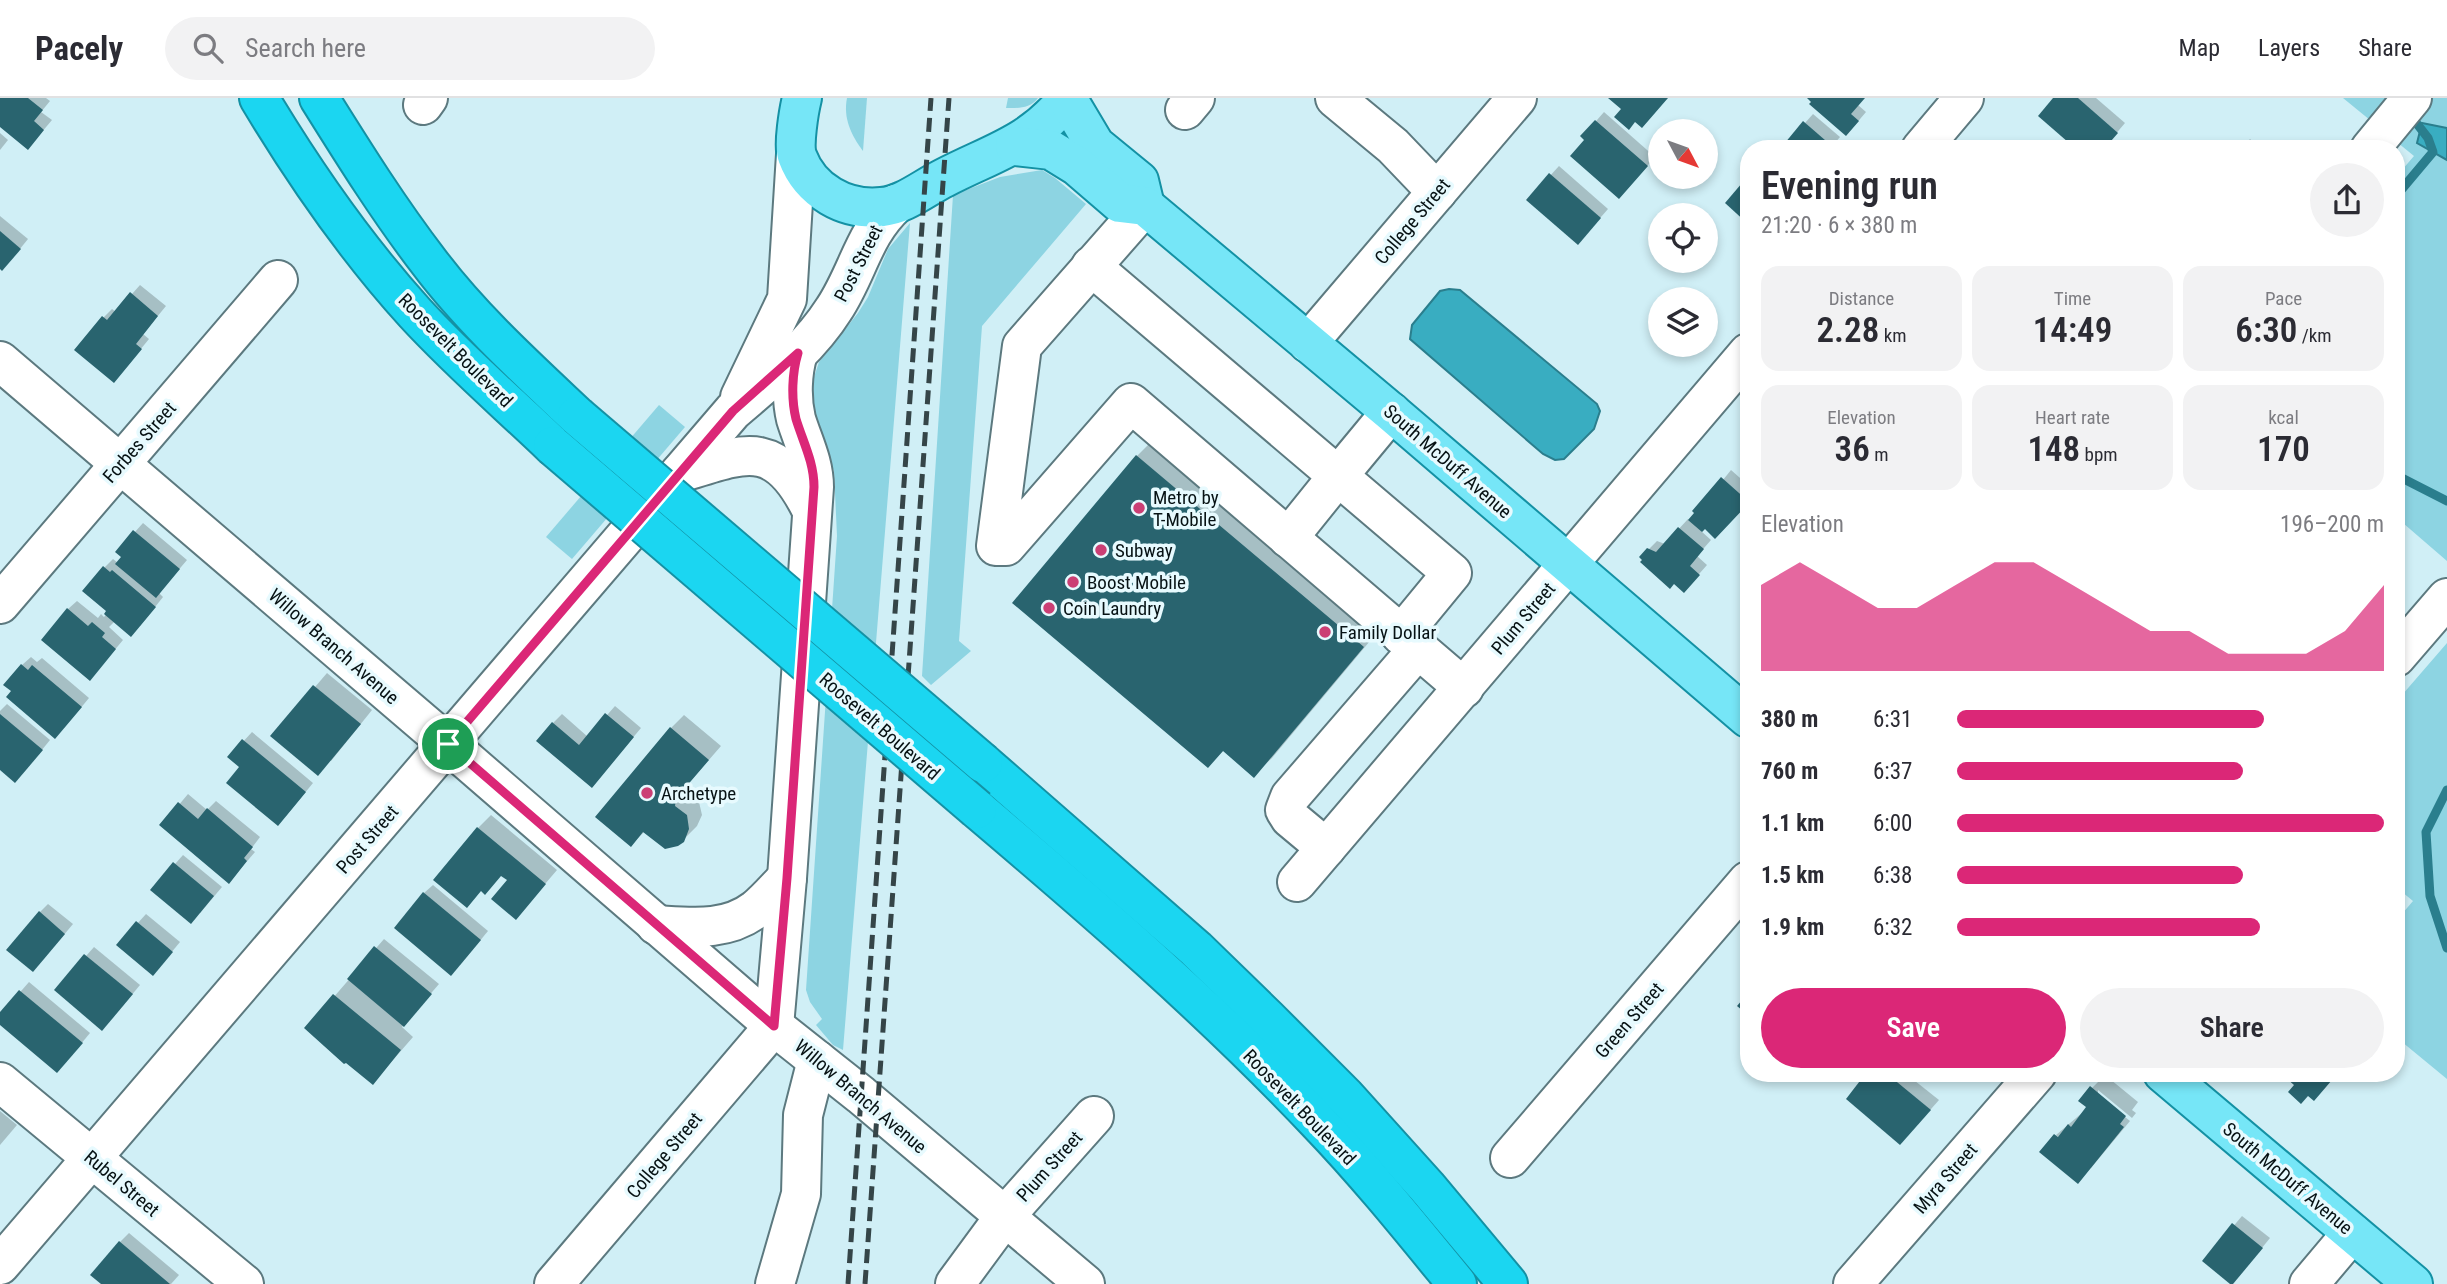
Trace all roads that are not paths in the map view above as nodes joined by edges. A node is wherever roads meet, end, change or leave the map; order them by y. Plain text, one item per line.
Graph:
1 (259, 98) edge
2 (319, 98) edge
3 (802, 98) edge
4 (1067, 98) edge
5 (1335, 98) edge
6 (1517, 98) edge
7 (1964, 98) edge
8 (2412, 98) edge
9 (1929, 140) edge
10 (2377, 140) edge
11 (1015, 146) junction
12 (796, 154) junction
13 (1437, 192) junction
14 (895, 204) junction
15 (1145, 206) junction
16 (1091, 266) junction
17 (278, 280) dead end
18 (1308, 343) junction
19 (798, 353) junction
20 (0, 361) edge
21 (1740, 362) edge
22 (733, 411) junction
23 (1391, 412) junction
24 (120, 464) junction
25 (680, 473) junction
26 (1338, 476) junction
27 (811, 509) junction
28 (1288, 538) junction
29 (1569, 565) junction
30 (2447, 598) edge
31 (0, 604) edge
32 (1410, 642) junction
33 (2405, 647) edge
34 (1464, 688) junction
35 (1740, 711) edge
36 (448, 744) junction
37 (1326, 848) junction
38 (787, 878) junction
39 (1297, 882) dead end
40 (1740, 890) edge
41 (656, 925) junction
42 (774, 1026) junction
43 (817, 1060) junction
44 (2029, 1082) edge
45 (2174, 1082) edge
46 (0, 1083) edge
47 (1094, 1116) dead end
48 (92, 1158) junction
49 (1510, 1158) dead end
50 (1004, 1216) junction
51 (2352, 1233) junction
52 (0, 1265) edge
53 (244, 1284) edge
54 (554, 1284) edge
55 (775, 1284) edge
56 (955, 1284) edge
57 (1085, 1284) edge
58 (1457, 1284) edge
59 (1508, 1284) edge
60 (1853, 1284) edge
61 (2309, 1284) edge
62 (2413, 1284) edge

1 - 58 highway, Roosevelt Boulevard, bridge
2 - 59 highway, Roosevelt Boulevard, bridge
3 - 12 main road
4 - 11 main road
4 - 15 main road, South McDuff Avenue
5 - 13 street
6 - 13 street, College Street
7 - 9 street
8 - 10 street
11 - 14 main road
11 - 15 main road, South McDuff Avenue
12 - 14 main road
12 - 22 street, Post Street
13 - 18 street, College Street
14 - 19 street, Post Street
15 - 16 street
15 - 18 main road, South McDuff Avenue
16 - 26 street
16 - 28 street
17 - 24 street, Forbes Street
18 - 23 main road, South McDuff Avenue
19 - 22 street, Post Street
19 - 27 street
20 - 24 street, Willow Branch Avenue
21 - 29 street, Plum Street
22 - 25 street, Post Street
23 - 26 street
23 - 29 main road, South McDuff Avenue
24 - 31 street, Forbes Street
24 - 36 street, Willow Branch Avenue
25 - 27 street
25 - 36 street, Post Street
26 - 28 street
26 - 32 street
27 - 38 street
28 - 32 street
29 - 34 street, Plum Street
29 - 35 main road, South McDuff Avenue
30 - 33 street
32 - 34 street
32 - 37 street
34 - 37 street, Plum Street
36 - 41 street, Willow Branch Avenue
36 - 48 street, Post Street
37 - 39 street, Plum Street
38 - 41 street
38 - 42 street
40 - 49 street, Green Street
41 - 42 street, Willow Branch Avenue
42 - 43 street, Willow Branch Avenue
42 - 54 street, College Street
43 - 50 street, Willow Branch Avenue
43 - 55 street
44 - 60 street, Myra Street
45 - 51 main road, South McDuff Avenue
46 - 48 street, Rubel Street
47 - 50 street, Plum Street
48 - 52 street, Post Street
48 - 53 street, Rubel Street
50 - 56 street, Plum Street
50 - 57 street, Willow Branch Avenue
51 - 61 street
51 - 62 main road, South McDuff Avenue

